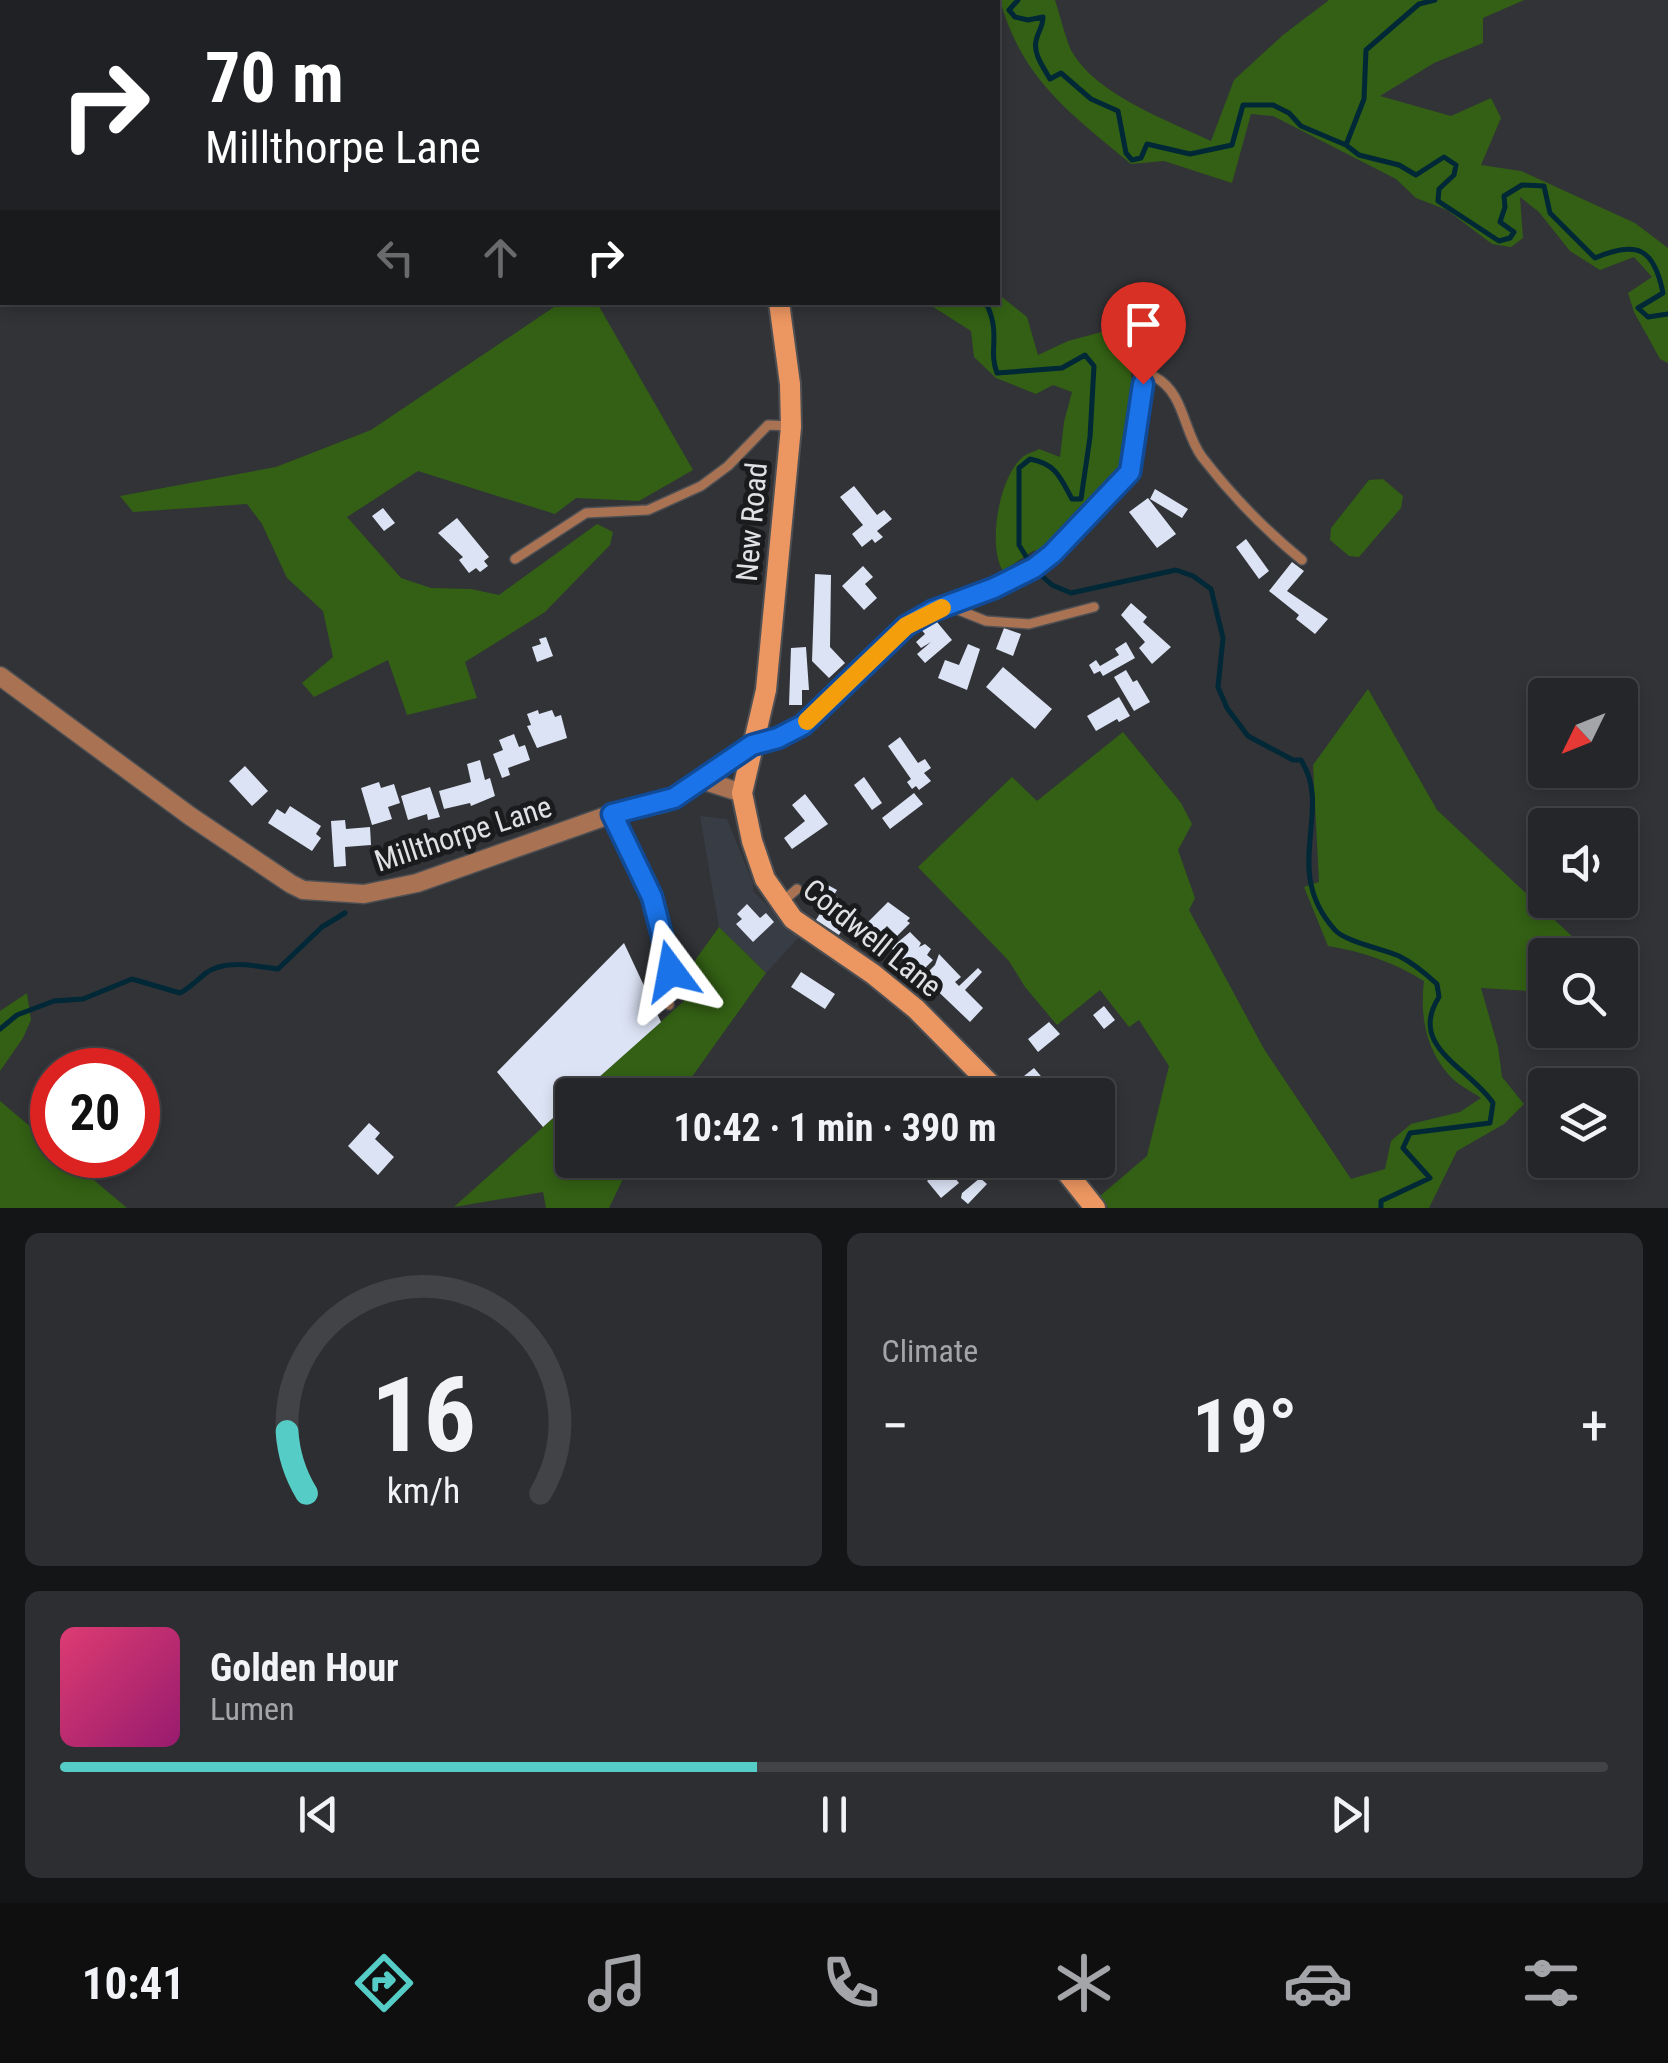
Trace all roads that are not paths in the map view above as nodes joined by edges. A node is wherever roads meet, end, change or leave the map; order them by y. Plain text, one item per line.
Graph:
1 (779, 305) edge
2 (1143, 384) joint
3 (791, 427) junction
4 (515, 559) dead end
5 (1302, 560) dead end
6 (948, 606) junction
7 (1094, 607) dead end
8 (0, 676) edge
9 (752, 745) junction
10 (702, 780) junction
11 (742, 792) junction
12 (612, 814) junction
13 (797, 889) dead end
14 (780, 903) junction
15 (669, 1005) dead end
16 (984, 1078) edge
17 (1071, 1178) edge
18 (1095, 1208) edge

1 - 3 main road, New Road
2 - 5 lane
2 - 6 street, Millthorpe Lane
3 - 4 lane
3 - 9 main road, New Road
6 - 7 lane
6 - 9 street, Millthorpe Lane
8 - 12 street, Millthorpe Lane
9 - 10 street, Millthorpe Lane
9 - 11 main road, Cordwell Lane
10 - 11 street
10 - 12 street, Millthorpe Lane
11 - 14 main road, Cordwell Lane
12 - 15 lane
13 - 14 lane
14 - 16 main road, Cordwell Lane
17 - 18 main road

